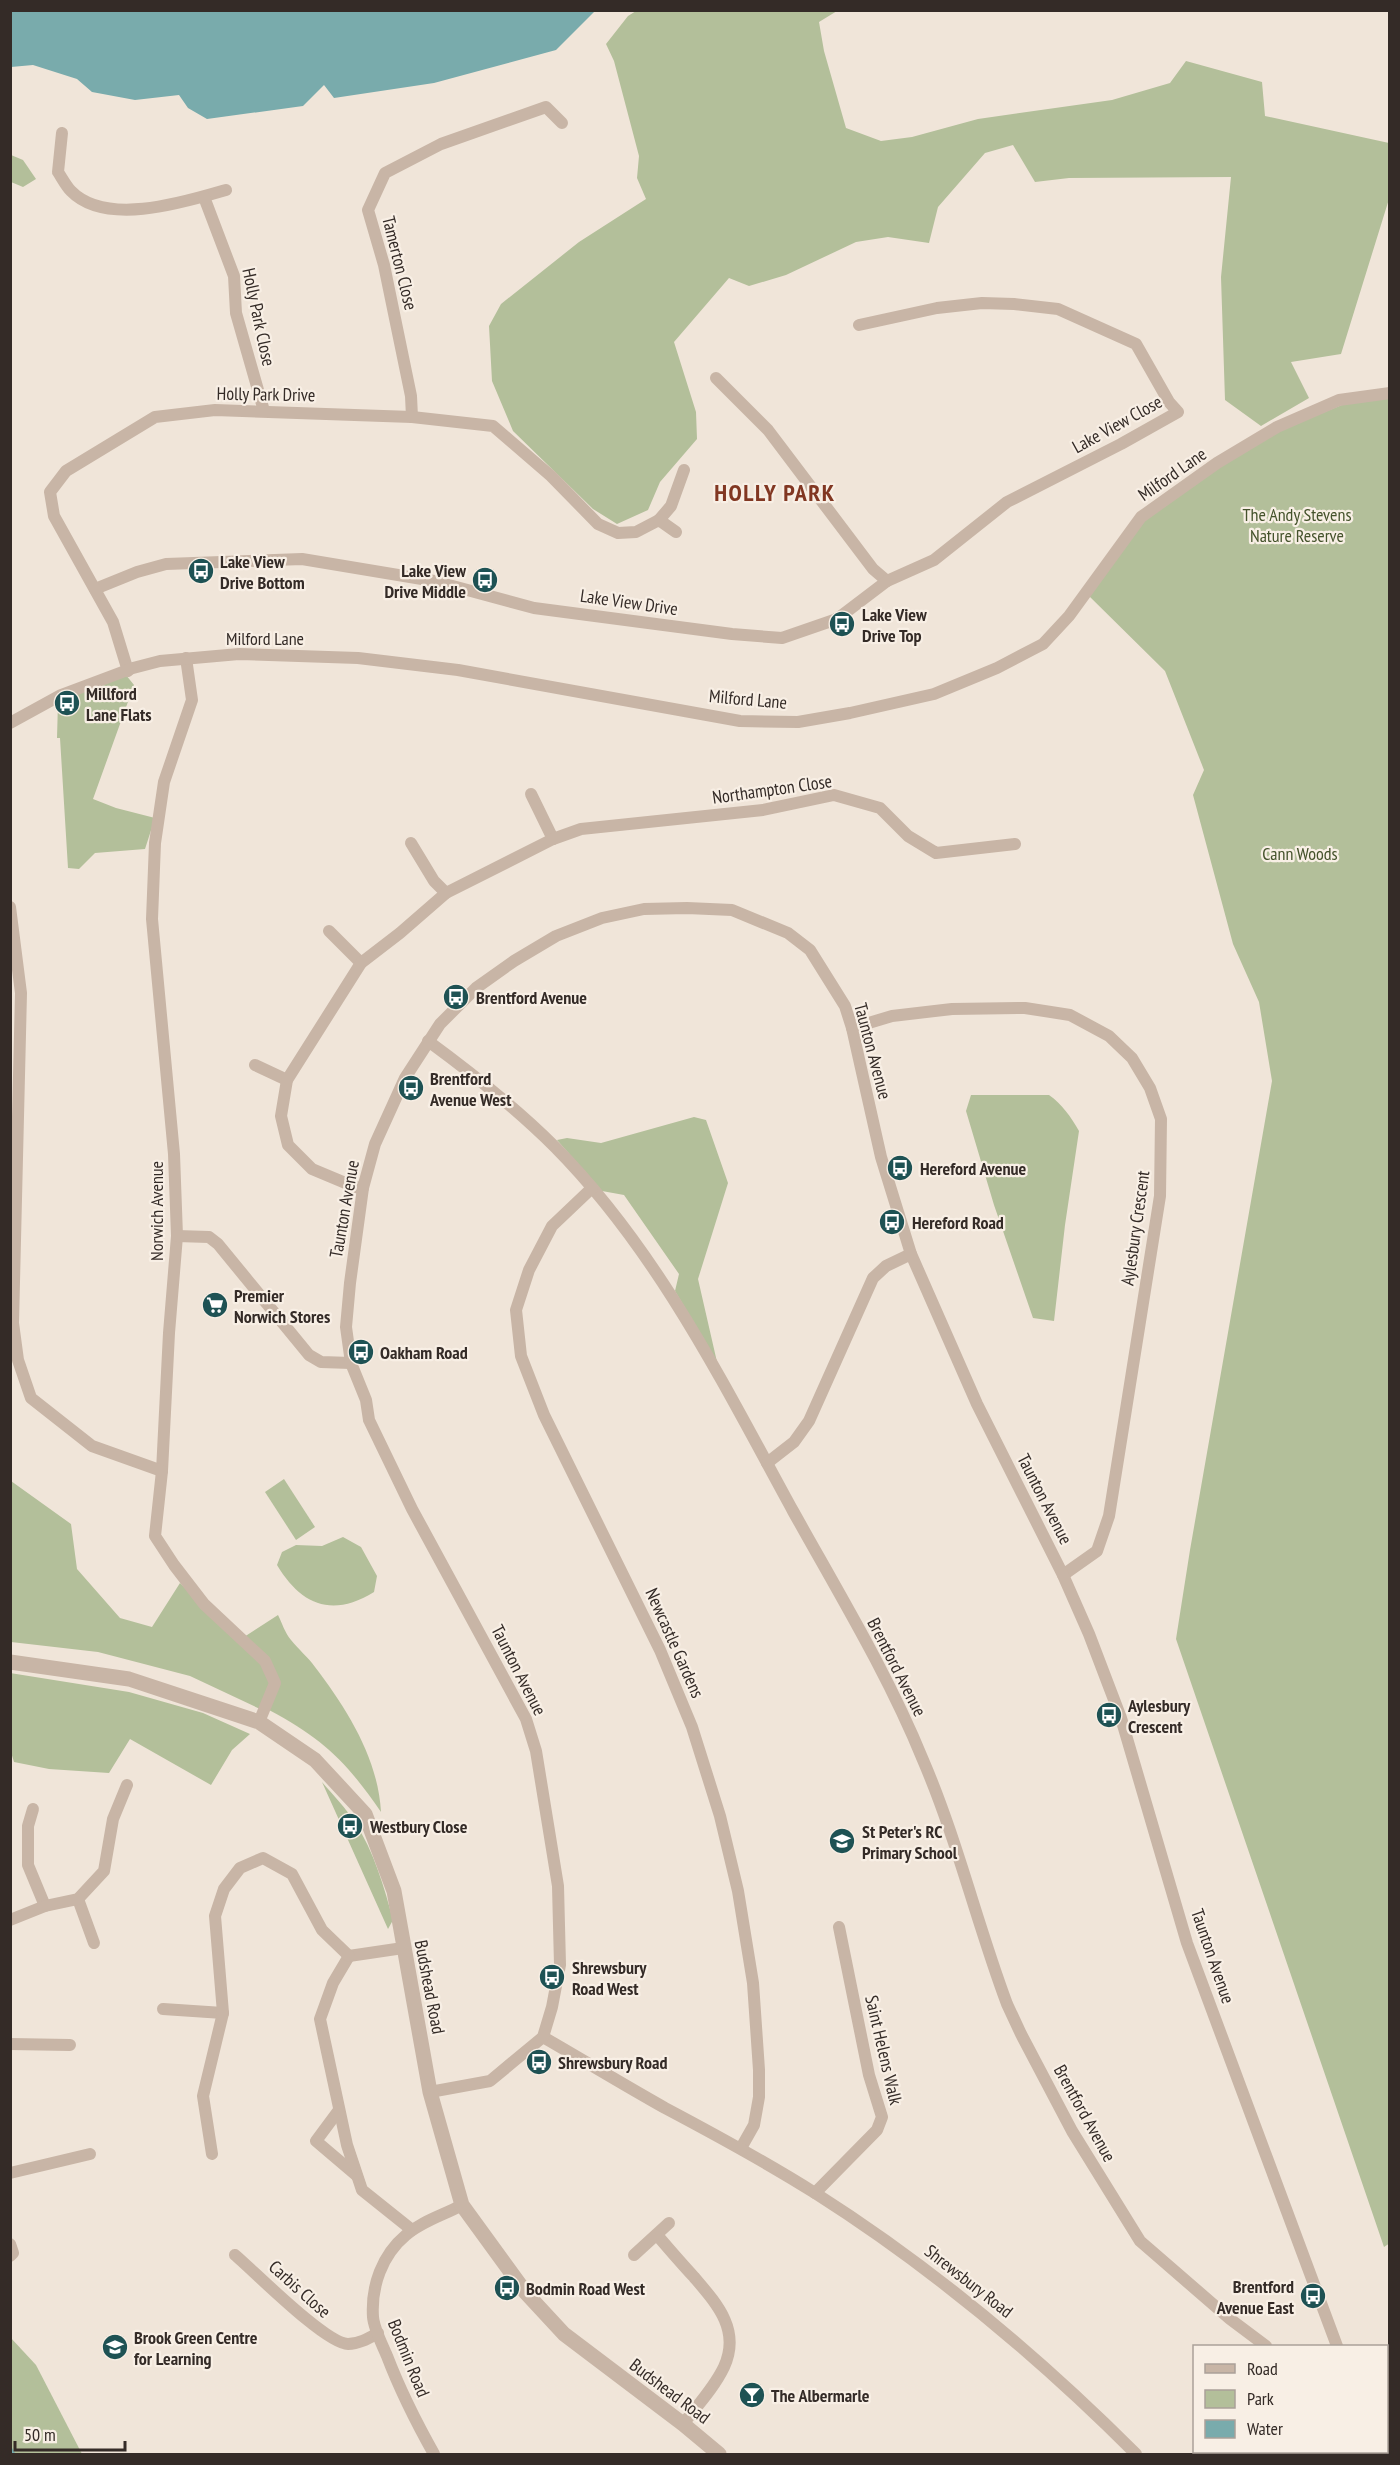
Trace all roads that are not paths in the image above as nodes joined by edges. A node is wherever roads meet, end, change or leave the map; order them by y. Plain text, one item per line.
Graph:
1 (562, 123) dead end
2 (62, 133) dead end
3 (226, 190) dead end
4 (204, 197) junction
5 (859, 326) dead end
6 (716, 378) dead end
7 (1389, 393) edge
8 (264, 411) junction
9 (411, 417) junction
10 (684, 470) dead end
11 (659, 520) junction
12 (676, 532) dead end
13 (886, 581) junction
14 (95, 589) junction
15 (186, 658) junction
16 (128, 671) junction
17 (10, 723) edge
18 (531, 794) dead end
19 (553, 839) junction
20 (411, 843) dead end
21 (1015, 844) dead end
22 (446, 893) junction
23 (10, 907) edge
24 (328, 931) dead end
25 (361, 963) junction
26 (852, 1029) junction
27 (428, 1041) junction
28 (255, 1065) dead end
29 (287, 1080) junction
30 (363, 1188) junction
31 (592, 1188) junction
32 (177, 1236) junction
33 (911, 1254) junction
34 (351, 1363) junction
35 (767, 1463) junction
36 (162, 1471) junction
37 (1062, 1575) junction
38 (10, 1662) edge
39 (259, 1722) junction
40 (127, 1785) dead end
41 (33, 1809) dead end
42 (78, 1899) junction
43 (45, 1906) junction
44 (10, 1920) edge
45 (839, 1927) dead end
46 (94, 1943) dead end
47 (403, 1948) junction
48 (349, 1956) junction
49 (163, 2009) dead end
50 (223, 2013) junction
51 (543, 2037) junction
52 (10, 2044) edge
53 (70, 2044) dead end
54 (430, 2092) junction
55 (339, 2110) junction
56 (741, 2148) junction
57 (90, 2154) dead end
58 (212, 2154) dead end
59 (10, 2173) edge
60 (357, 2175) junction
61 (815, 2193) junction
62 (462, 2205) junction
63 (669, 2223) dead end
64 (412, 2230) junction
65 (657, 2235) junction
66 (10, 2244) edge
67 (235, 2255) dead end
68 (634, 2255) dead end
69 (10, 2256) edge
70 (378, 2333) junction
71 (1265, 2345) edge
72 (1337, 2345) edge
73 (683, 2424) junction
74 (434, 2454) edge
75 (719, 2454) edge
76 (1136, 2454) edge

1 - 9 street, Tamerton Close
2 - 4 street
3 - 4 street
4 - 8 street, Holly Park Close
5 - 13 street, Lake View Close
6 - 13 street
7 - 15 street, Milford Lane
8 - 9 street, Holly Park Drive
8 - 14 street, Holly Park Drive
9 - 11 street, Holly Park Drive
10 - 11 street
11 - 12 street
13 - 14 street, Lake View Drive
14 - 16 street, Holly Park Drive
15 - 16 street, Milford Lane
15 - 32 street, Norwich Avenue
16 - 17 street, Milford Lane
18 - 19 street
19 - 21 street, Northampton Close
19 - 22 street, Northampton Close
20 - 22 street
22 - 25 street, Northampton Close
23 - 36 street
24 - 25 street
25 - 29 street, Northampton Close
26 - 27 street, Taunton Avenue
26 - 33 street, Taunton Avenue
26 - 37 street, Aylesbury Crescent
27 - 30 street, Taunton Avenue
27 - 31 street, Brentford Avenue
28 - 29 street
29 - 30 street, Northampton Close
30 - 34 street, Taunton Avenue
31 - 35 street, Brentford Avenue
31 - 56 street, Newcastle Gardens
32 - 34 street
32 - 36 street, Norwich Avenue
33 - 35 street
33 - 37 street, Taunton Avenue
34 - 51 street, Taunton Avenue
35 - 71 street, Brentford Avenue
36 - 39 street, Norwich Avenue
37 - 72 street, Taunton Avenue
38 - 39 street, Budshead Road
39 - 47 street, Budshead Road
40 - 42 street
41 - 43 street
42 - 43 street
42 - 46 street
43 - 44 street
45 - 61 street, Saint Helens Walk
47 - 48 street
47 - 54 street, Budshead Road
48 - 50 street
48 - 55 street
49 - 50 street
50 - 58 street
51 - 54 street
51 - 56 street, Shrewsbury Road
52 - 53 street
54 - 62 street, Budshead Road
55 - 60 street
55 - 60 street
56 - 61 street, Shrewsbury Road
57 - 59 street
60 - 64 street
61 - 76 street, Shrewsbury Road
62 - 64 street, Bodmin Road
62 - 73 street, Budshead Road
63 - 65 street
64 - 70 street, Bodmin Road
65 - 68 street
65 - 73 street
66 - 69 street
67 - 70 street, Carbis Close
70 - 74 street, Bodmin Road
73 - 75 street, Budshead Road

